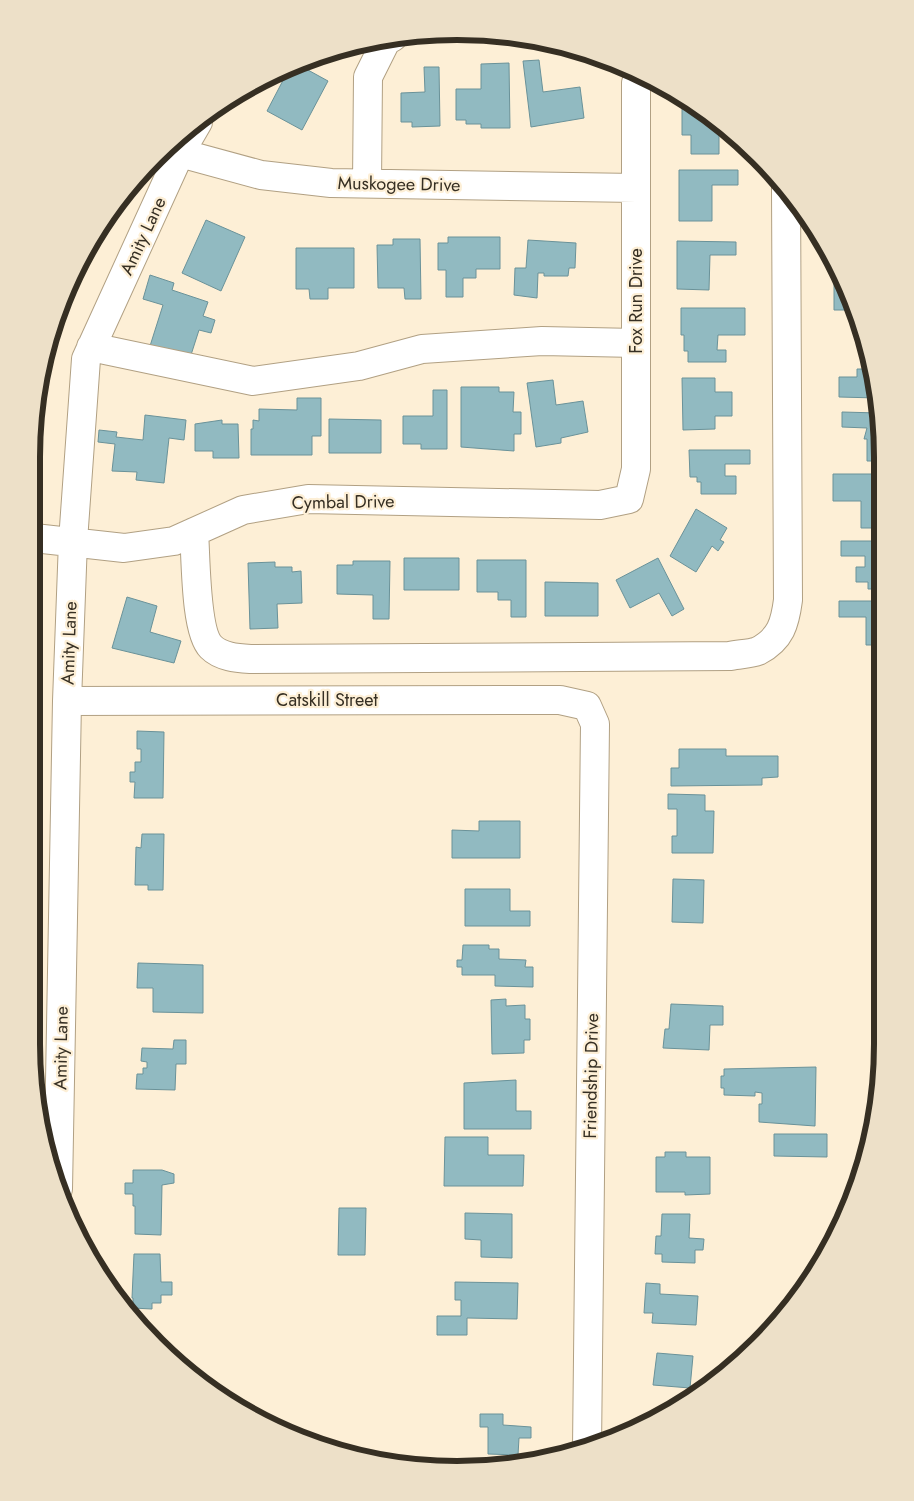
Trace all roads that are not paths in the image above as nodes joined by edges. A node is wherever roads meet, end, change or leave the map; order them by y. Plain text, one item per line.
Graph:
1 (383, 47) edge
2 (637, 81) edge
3 (174, 150) edge
4 (174, 151) edge
5 (367, 183) junction
6 (636, 188) junction
7 (786, 201) edge
8 (636, 343) junction
9 (92, 347) junction
10 (600, 505) joint
11 (194, 532) junction
12 (40, 539) edge
13 (73, 542) junction
14 (67, 701) junction
15 (587, 706) joint
16 (58, 1166) edge
17 (587, 1440) edge

1 - 5 street
2 - 6 street, Fox Run Drive
3 - 5 street, Muskogee Drive
4 - 9 street, Amity Lane
5 - 6 street, Muskogee Drive
6 - 8 street, Fox Run Drive
7 - 11 street
8 - 9 street
8 - 10 street, Fox Run Drive
9 - 13 street, Amity Lane
10 - 11 street, Cymbal Drive
11 - 13 street, Cymbal Drive
12 - 13 street, Cymbal Drive
13 - 14 street, Amity Lane
14 - 15 street, Catskill Street
14 - 16 street, Amity Lane
15 - 17 street, Friendship Drive

